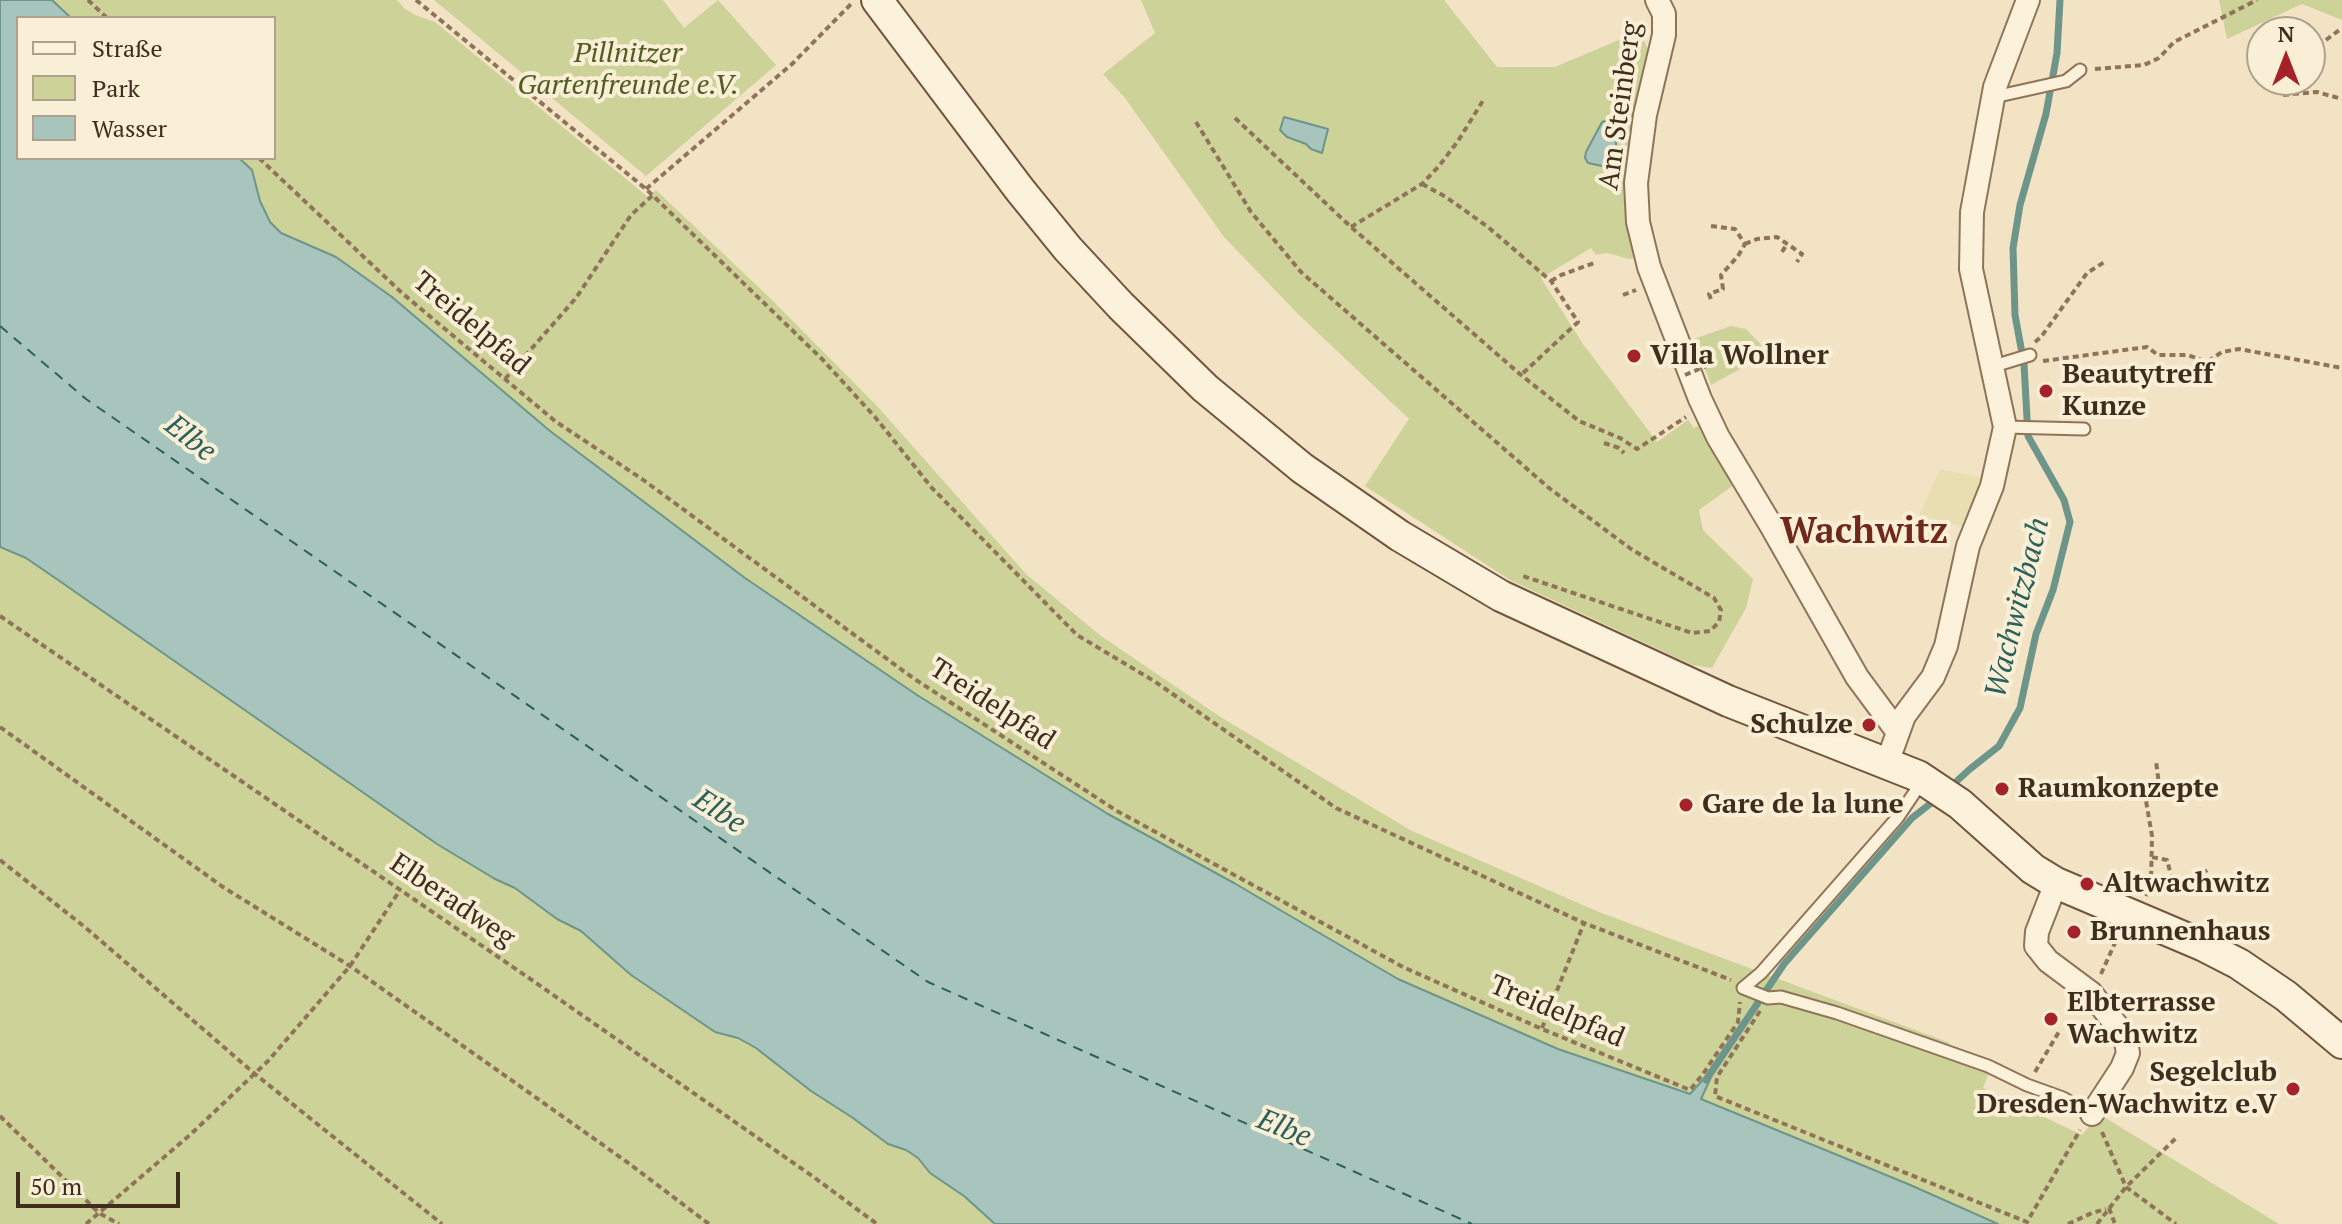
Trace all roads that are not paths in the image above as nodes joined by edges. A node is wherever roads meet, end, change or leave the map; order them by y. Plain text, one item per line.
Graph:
1 (877, 0) edge
2 (1657, 0) edge
3 (2028, 0) edge
4 (2080, 70) road end
5 (1994, 97) junction
6 (2027, 356) road end
7 (1994, 366) junction
8 (2012, 427) junction
9 (2084, 429) dead end
10 (1897, 731) junction
11 (1887, 763) junction
12 (1928, 782) junction
13 (2056, 883) junction
14 (2342, 1043) edge
15 (2092, 1114) joint

1 - 11 main road
2 - 10 street, Am Steinberg
3 - 5 street
4 - 5 lane
5 - 7 street
6 - 7 lane
7 - 8 street
8 - 9 lane
8 - 10 street
10 - 11 street
11 - 12 main road
12 - 13 main road
12 - 15 lane
13 - 14 main road
13 - 15 street

